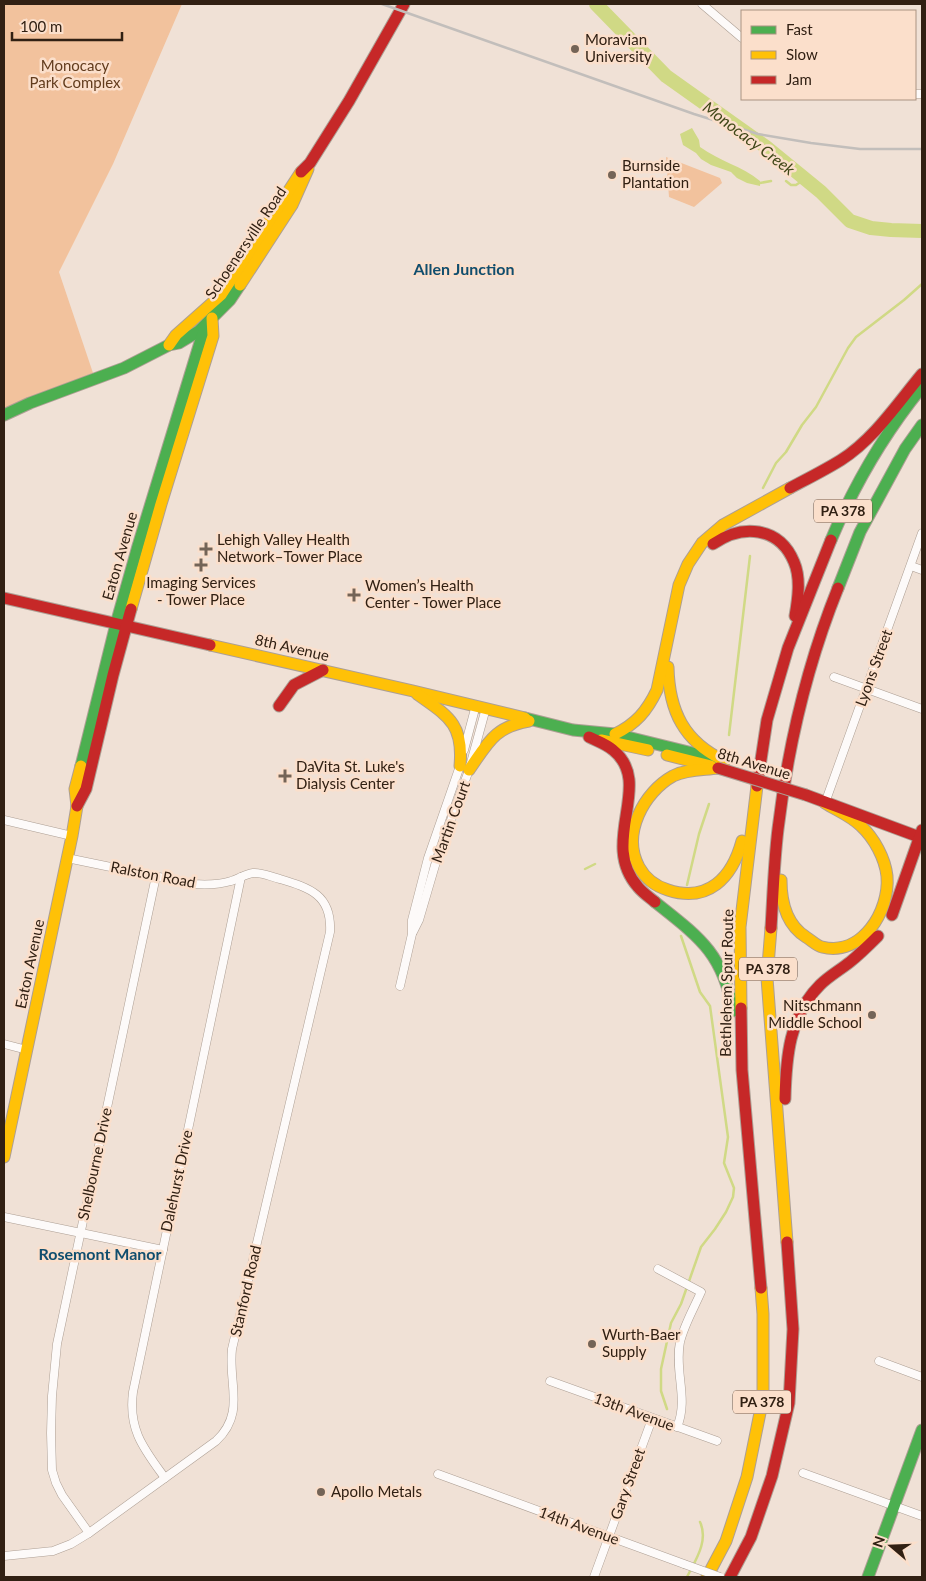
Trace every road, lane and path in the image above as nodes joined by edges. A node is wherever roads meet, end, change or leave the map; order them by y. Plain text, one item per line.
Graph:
1 (404, 4) edge
2 (702, 4) edge
3 (741, 37) edge
4 (310, 163) junction
5 (221, 295) junction
6 (212, 318) junction
7 (169, 345) junction
8 (194, 361) junction
9 (922, 374) edge
10 (922, 387) edge
11 (4, 415) edge
12 (922, 425) edge
13 (922, 533) edge
14 (911, 566) junction
15 (922, 570) edge
16 (4, 598) edge
17 (121, 625) junction
18 (788, 648) junction
19 (323, 670) junction
20 (834, 677) dead end
21 (866, 688) junction
22 (414, 691) junction
23 (279, 706) dead end
24 (481, 707) junction
25 (922, 709) edge
26 (534, 721) junction
27 (603, 738) junction
28 (791, 744) junction
29 (761, 754) junction
30 (721, 765) junction
31 (465, 768) junction
32 (827, 799) junction
33 (4, 820) edge
34 (919, 833) edge
35 (72, 836) junction
36 (67, 858) junction
37 (156, 876) junction
38 (240, 877) junction
39 (321, 898) joint
40 (886, 904) junction
41 (400, 986) dead end
42 (4, 1044) edge
43 (27, 1050) junction
44 (742, 1070) junction
45 (4, 1157) edge
46 (784, 1196) junction
47 (4, 1217) edge
48 (81, 1233) junction
49 (163, 1250) junction
50 (658, 1268) dead end
51 (879, 1361) dead end
52 (922, 1377) edge
53 (550, 1381) dead end
54 (652, 1419) junction
55 (677, 1427) junction
56 (922, 1430) edge
57 (717, 1441) dead end
58 (803, 1473) dead end
59 (438, 1474) dead end
60 (165, 1478) junction
61 (893, 1506) junction
62 (922, 1516) edge
63 (89, 1533) junction
64 (609, 1536) junction
65 (4, 1556) edge
66 (594, 1577) edge
67 (707, 1577) edge
68 (720, 1577) edge
69 (730, 1577) edge
70 (868, 1577) edge

1 - 4 main road, Schoenersville Road
2 - 3 street
4 - 5 main road, Schoenersville Road
4 - 6 main road, Schoenersville Road
5 - 6 main road, Eaton Avenue
5 - 7 main road, Schoenersville Road
6 - 7 main road, Schoenersville Road
6 - 8 main road, Eaton Avenue
6 - 17 main road, Eaton Avenue
7 - 8 main road
7 - 11 main road, Schoenersville Road
8 - 17 main road, Eaton Avenue
9 - 27 main road
10 - 18 main road, Bethlehem Spur Route / PA 378
12 - 28 main road, PA 378
13 - 14 street, Lyons Street
14 - 15 street
14 - 21 street, Lyons Street
16 - 17 main road, 8th Avenue
17 - 19 main road, 8th Avenue
17 - 35 main road, Eaton Avenue
18 - 29 main road, Bethlehem Spur Route / PA 378
18 - 30 main road
19 - 22 main road, 8th Avenue
19 - 23 main road
20 - 21 street
21 - 25 street
21 - 32 street, Lyons Street
22 - 24 main road, 8th Avenue
22 - 31 main road
24 - 26 main road, 8th Avenue
24 - 31 street, Martin Court
26 - 27 main road, 8th Avenue
26 - 31 main road
27 - 30 main road, 8th Avenue
27 - 44 main road
28 - 40 main road
28 - 46 main road, PA 378
29 - 30 main road
29 - 44 main road, Bethlehem Spur Route / PA 378
30 - 32 main road, 8th Avenue
31 - 41 street, Martin Court
32 - 34 main road, 8th Avenue
32 - 40 main road
33 - 35 street
34 - 40 main road
34 - 46 main road
35 - 36 main road, Eaton Avenue
36 - 37 street, Ralston Road
36 - 43 main road, Eaton Avenue
37 - 38 street, Ralston Road
37 - 48 street, Shelbourne Drive
38 - 39 street, Ralston Road
38 - 49 street, Dalehurst Drive
39 - 60 street, Stanford Road
42 - 43 street
43 - 45 main road, Eaton Avenue
44 - 67 main road, Bethlehem Spur Route / PA 378
46 - 69 main road, PA 378
47 - 48 street
48 - 49 street
48 - 63 street, Shelbourne Drive
49 - 60 street, Dalehurst Drive
50 - 55 street
51 - 52 street
53 - 54 street, 13th Avenue
54 - 55 street, 13th Avenue
54 - 64 street, Gary Street
55 - 57 street, 13th Avenue
56 - 61 main road
58 - 61 street
59 - 64 street, 14th Avenue
60 - 63 street, Stanford Road
61 - 62 street
61 - 70 main road
63 - 65 street, Stanford Road
64 - 66 street, Gary Street
64 - 68 street, 14th Avenue, bridge

